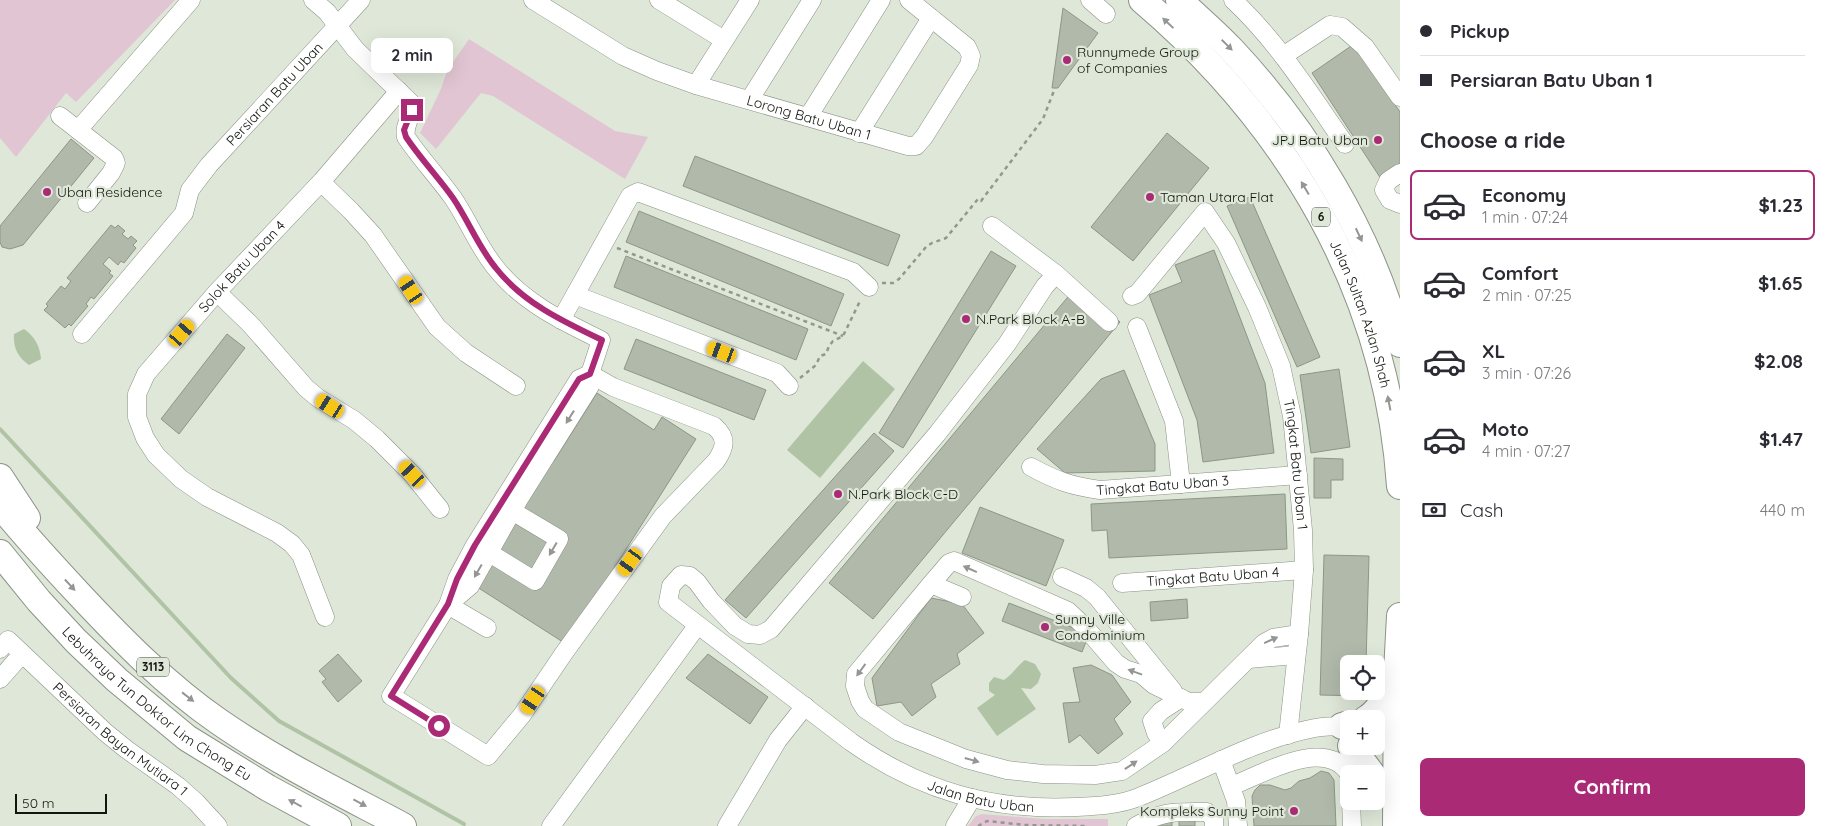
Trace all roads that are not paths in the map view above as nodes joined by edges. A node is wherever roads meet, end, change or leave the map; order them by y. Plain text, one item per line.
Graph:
1 (191, 0) edge
2 (314, 0) edge
3 (361, 0) edge
4 (533, 0) edge
5 (660, 0) edge
6 (750, 0) edge
7 (812, 0) edge
8 (881, 0) edge
9 (909, 0) edge
10 (1090, 0) edge
11 (1142, 0) edge
12 (1179, 0) edge
13 (1233, 0) edge
14 (1106, 14) dead end
15 (931, 18) junction
16 (337, 26) junction
17 (724, 40) junction
18 (1286, 60) junction
19 (696, 85) junction
20 (399, 91) junction
21 (1400, 97) edge
22 (750, 99) junction
23 (60, 116) dead end
24 (808, 117) junction
25 (78, 130) junction
26 (859, 133) junction
27 (1345, 144) dead end
28 (1400, 173) edge
29 (321, 182) junction
30 (87, 203) dead end
31 (1400, 204) edge
32 (992, 226) dead end
33 (1056, 274) junction
34 (869, 287) road end
35 (217, 292) junction
36 (575, 295) junction
37 (1132, 296) dead end
38 (561, 320) junction
39 (1109, 322) dead end
40 (1137, 327) dead end
41 (82, 334) dead end
42 (1400, 344) edge
43 (590, 374) junction
44 (516, 386) dead end
45 (788, 386) road end
46 (1031, 467) dead end
47 (1298, 476) junction
48 (0, 477) edge
49 (1181, 484) junction
50 (1400, 486) edge
51 (0, 505) edge
52 (440, 509) dead end
53 (512, 511) junction
54 (37, 549) junction
55 (488, 552) junction
56 (0, 553) edge
57 (1304, 570) junction
58 (1062, 577) dead end
59 (1122, 583) dead end
60 (931, 584) junction
61 (962, 597) dead end
62 (448, 604) junction
63 (1400, 616) edge
64 (325, 617) dead end
65 (697, 626) junction
66 (486, 628) dead end
67 (1299, 634) junction
68 (4, 645) edge
69 (22, 654) junction
70 (1296, 655) junction
71 (1249, 659) junction
72 (1397, 672) junction
73 (0, 679) edge
74 (1179, 697) junction
75 (1204, 702) junction
76 (805, 706) junction
77 (1376, 710) edge
78 (1340, 732) edge
79 (1386, 732) edge
80 (1294, 734) junction
81 (1163, 744) junction
82 (1221, 760) junction
83 (1341, 765) edge
84 (1232, 786) junction
85 (1151, 792) junction
86 (1385, 796) edge
87 (972, 798) junction
88 (1351, 810) edge
89 (1163, 814) junction
90 (1396, 824) edge
91 (218, 826) edge
92 (338, 826) edge
93 (403, 826) edge
94 (551, 826) edge
95 (727, 826) edge
96 (955, 826) edge
97 (1136, 826) edge
98 (1214, 826) edge
99 (1238, 826) edge
100 (1352, 826) edge

1 - 25 street
2 - 16 street
3 - 16 street, Persiaran Batu Uban
4 - 19 street, Lorong Batu Uban 1
5 - 17 street
6 - 17 street
7 - 22 street
8 - 24 street
9 - 15 street, Lorong Batu Uban 1
10 - 14 street
50 -> 11 highway, Jalan Sultan Azlan Shah / 6
12 -> 42 highway, Jalan Sultan Azlan Shah / 6
13 - 18 street
15 - 26 street
15 - 26 street, Lorong Batu Uban 1
16 - 20 street
16 - 41 street, Persiaran Batu Uban
17 - 19 street
18 - 21 street
18 - 27 street
19 - 22 street, Lorong Batu Uban 1
20 - 29 street, Solok Batu Uban 4
20 - 38 street
22 - 24 street, Lorong Batu Uban 1
23 - 25 street
24 - 26 street, Lorong Batu Uban 1
25 - 30 street
28 - 31 street
29 - 35 street, Solok Batu Uban 4
29 - 44 street
32 - 33 street
33 - 39 street
33 - 65 street, Jalan Batu Uban
34 - 36 street
35 - 52 street
35 - 64 street, Solok Batu Uban 4
36 - 38 street
36 - 45 street
37 - 47 street, Tingkat Batu Uban 1
38 - 43 street
40 - 49 street
43 -> 53 street
43 - 62 street
43 - 62 street
46 - 49 street, Tingkat Batu Uban 3
47 - 49 street, Tingkat Batu Uban 3
47 - 57 street, Tingkat Batu Uban 1
48 - 54 highway
51 - 54 highway, Lebuhraya Tun Doktor Lim Chong Eu / 3113
53 - 55 street
53 -> 55 street
54 -> 93 highway, Lebuhraya Tun Doktor Lim Chong Eu / 3113
55 -> 62 street
92 -> 56 highway, Lebuhraya Tun Doktor Lim Chong Eu / 3113
57 - 59 street, Tingkat Batu Uban 4
57 - 67 street, Tingkat Batu Uban 1
58 - 74 street
60 - 61 street
74 -> 60 street
60 -> 81 street
62 - 66 street
63 - 72 highway
65 - 76 street, Jalan Batu Uban
65 - 94 street
67 - 70 street, Tingkat Batu Uban 1
71 -> 67 street
68 - 69 street, Persiaran Bayan Mutiara 1
69 - 73 street
69 - 91 street, Persiaran Bayan Mutiara 1
70 - 71 street
70 - 80 street, Tingkat Batu Uban 1
71 - 75 street
72 - 77 highway
72 - 79 highway
74 - 75 street
74 - 81 street
75 - 81 street
76 - 87 street, Jalan Batu Uban
76 - 95 street
78 - 80 street, Jalan Batu Uban
79 - 90 highway
80 - 82 street, Jalan Batu Uban
82 - 84 street
82 - 85 street, Jalan Batu Uban
83 - 84 street
84 - 99 street
85 - 87 street, Jalan Batu Uban
85 - 89 street
86 - 90 highway
87 - 96 street
88 - 100 street
89 - 97 street
89 - 98 street

